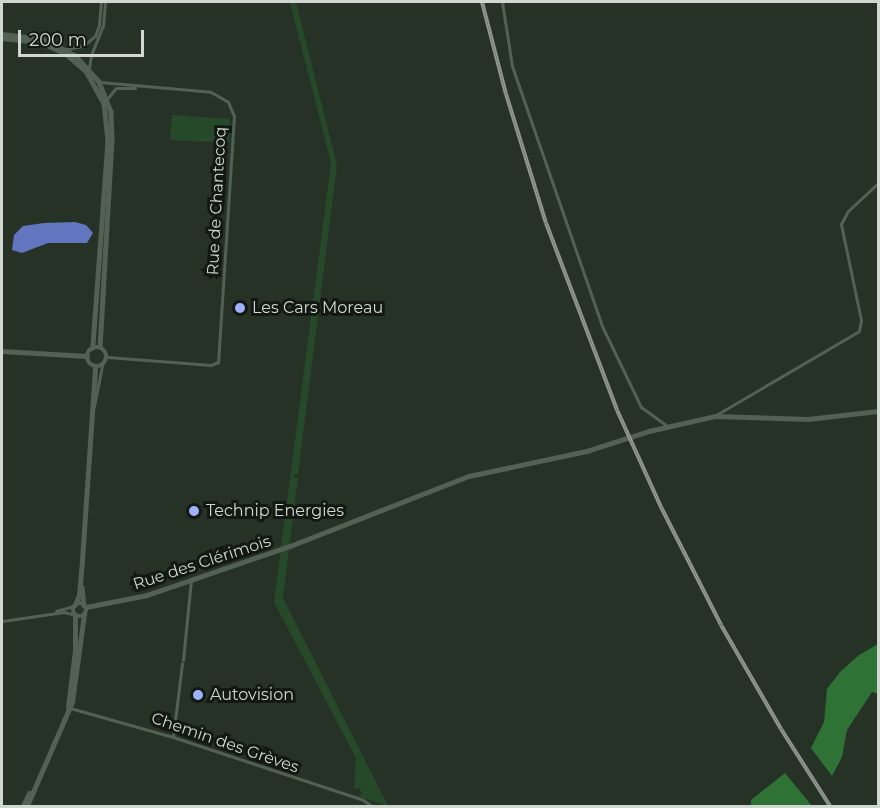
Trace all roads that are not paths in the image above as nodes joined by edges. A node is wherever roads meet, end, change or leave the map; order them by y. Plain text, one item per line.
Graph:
1 (103, 2) edge
2 (501, 2) edge
3 (2, 36) edge
4 (66, 49) junction
5 (89, 68) junction
6 (99, 82) junction
7 (146, 87) junction
8 (107, 99) junction
9 (879, 183) edge
10 (93, 347) junction
11 (100, 347) junction
12 (2, 351) edge
13 (87, 356) junction
14 (107, 357) junction
15 (102, 366) junction
16 (95, 367) junction
17 (92, 407) junction
18 (879, 411) edge
19 (715, 416) junction
20 (668, 426) junction
21 (82, 560) junction
22 (191, 580) junction
23 (75, 605) junction
24 (85, 606) junction
25 (84, 614) junction
26 (75, 615) junction
27 (24, 618) junction
28 (2, 621) edge
29 (68, 707) junction
30 (172, 737) junction
31 (25, 807) edge
32 (372, 807) edge

1 - 4 street
1 - 5 street
2 - 20 street
3 - 4 street
3 - 10 street
4 - 5 street
5 - 6 street
6 - 7 street, Rue de Chantecoq
6 - 8 street
7 - 8 street
7 - 14 street, Rue de Chantecoq
8 - 11 street
9 - 19 street
10 - 11 street
10 - 13 street
11 - 14 street
12 - 13 street
13 - 16 street
14 - 15 street
15 - 16 street
15 - 17 street
16 - 17 street
17 - 21 street
18 - 19 street, Rue des Clérimois
19 - 20 street, Rue des Clérimois
20 - 22 street, Rue des Clérimois
21 - 23 street
21 - 24 street
22 - 24 street, Rue des Clérimois
22 - 30 street
23 - 24 street, Rue des Clérimois
23 - 26 street
23 - 27 street
24 - 25 street
25 - 26 street
25 - 29 street
26 - 27 street
26 - 29 street
27 - 28 street
29 - 30 street, Chemin des Grèves
29 - 31 street
30 - 32 street, Chemin des Grèves

